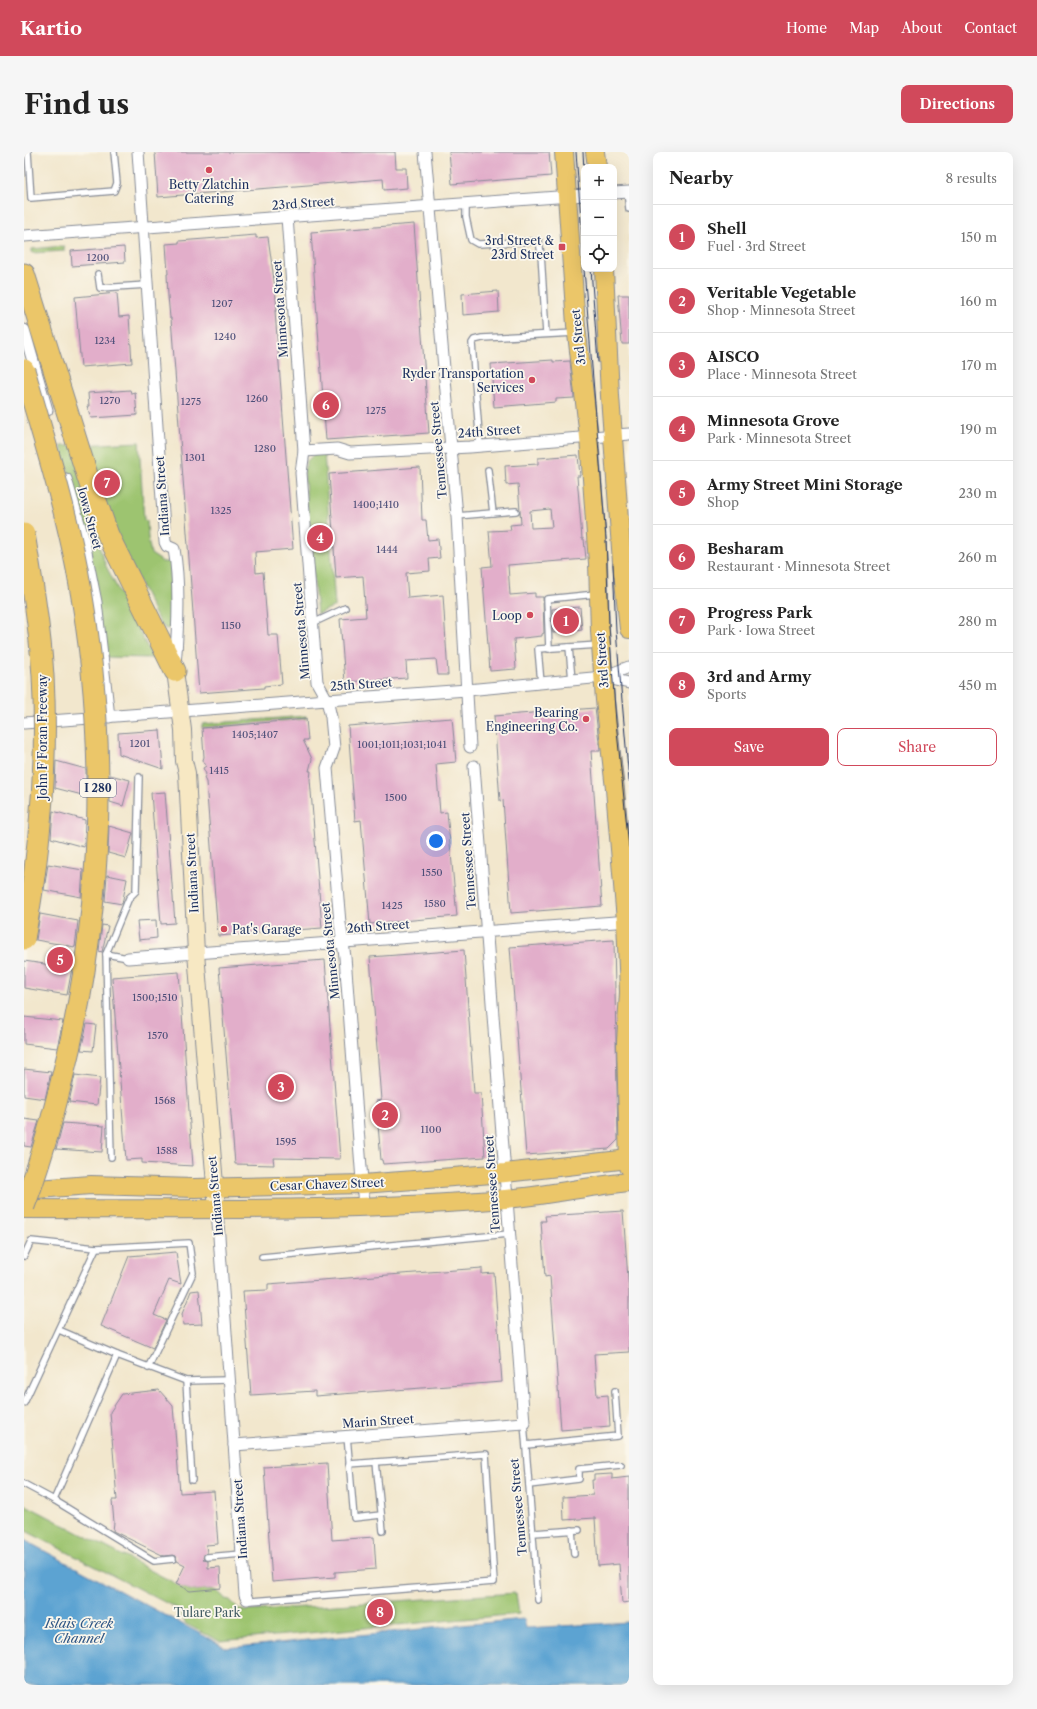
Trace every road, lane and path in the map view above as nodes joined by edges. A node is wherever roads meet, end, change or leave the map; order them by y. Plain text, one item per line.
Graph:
1 (28, 152) edge
2 (114, 152) edge
3 (138, 152) edge
4 (425, 152) edge
5 (564, 152) edge
6 (596, 152) edge
7 (596, 164) edge
8 (628, 192) edge
9 (617, 193) edge
10 (575, 196) edge
11 (466, 203) junction
12 (428, 206) junction
13 (629, 209) edge
14 (287, 217) junction
15 (143, 226) junction
16 (24, 236) edge
17 (604, 272) edge
18 (24, 274) edge
19 (98, 274) dead end
20 (147, 285) junction
21 (24, 330) edge
22 (577, 333) junction
23 (546, 334) junction
24 (24, 370) edge
25 (621, 435) edge
26 (589, 437) junction
27 (480, 446) junction
28 (452, 447) junction
29 (304, 451) junction
30 (488, 470) dead end
31 (516, 511) dead end
32 (493, 513) junction
33 (457, 516) junction
34 (24, 534) edge
35 (600, 594) junction
36 (345, 608) dead end
37 (313, 623) junction
38 (629, 629) edge
39 (601, 645) junction
40 (569, 647) junction
41 (549, 649) junction
42 (629, 668) edge
43 (175, 671) junction
44 (603, 677) junction
45 (572, 680) junction
46 (541, 683) junction
47 (629, 684) edge
48 (467, 690) junction
49 (327, 700) junction
50 (180, 711) junction
51 (109, 717) junction
52 (24, 723) edge
53 (470, 747) dead end
54 (474, 766) dead end
55 (139, 777) dead end
56 (627, 921) edge
57 (486, 931) junction
58 (24, 939) edge
59 (343, 942) junction
60 (196, 953) junction
61 (106, 954) junction
62 (128, 958) joint
63 (111, 1157) dead end
64 (629, 1162) edge
65 (505, 1173) junction
66 (24, 1180) edge
67 (629, 1182) edge
68 (91, 1184) junction
69 (362, 1184) junction
70 (214, 1187) junction
71 (24, 1190) edge
72 (507, 1199) junction
73 (24, 1207) edge
74 (364, 1208) junction
75 (216, 1209) junction
76 (509, 1234) junction
77 (96, 1248) junction
78 (24, 1256) edge
79 (262, 1257) dead end
80 (59, 1330) junction
81 (117, 1355) junction
82 (148, 1368) junction
83 (228, 1380) junction
84 (186, 1381) junction
85 (615, 1391) dead end
86 (24, 1403) edge
87 (524, 1424) junction
88 (347, 1436) junction
89 (234, 1444) junction
90 (526, 1445) junction
91 (376, 1462) junction
92 (349, 1464) junction
93 (621, 1465) dead end
94 (192, 1480) dead end
95 (24, 1484) edge
96 (529, 1484) junction
97 (54, 1500) junction
98 (381, 1515) junction
99 (383, 1531) dead end
100 (533, 1533) junction
101 (242, 1554) junction
102 (574, 1554) dead end
103 (207, 1557) dead end
104 (173, 1559) dead end
105 (247, 1600) joint
106 (538, 1600) dead end

1 - 2 lane
3 - 15 street, Indiana Street
4 - 12 street, Tennessee Street
5 - 10 main road, 3rd Street
6 - 7 main road
8 - 9 street
8 - 13 lane
10 - 11 street, 23rd Street
10 - 22 main road, 3rd Street
11 - 12 street, 23rd Street
11 - 23 lane
12 - 14 street, 23rd Street
12 - 28 street, Tennessee Street
14 - 15 street, 23rd Street
14 - 29 street, Minnesota Street
15 - 16 street, 23rd Street
15 - 20 street, Indiana Street
17 - 25 main road
18 - 43 highway
19 - 20 lane
20 - 43 street, Indiana Street
21 - 51 street, Iowa Street
22 - 23 lane
22 - 26 main road, 3rd Street
23 - 27 lane
24 - 73 highway, I 280, bridge
25 - 26 street, 24th Street
25 - 38 main road
26 - 27 street, 24th Street
26 - 35 main road, 3rd Street
27 - 28 street, 24th Street
28 - 29 street, 24th Street
28 - 33 street, Tennessee Street
29 - 37 street, Minnesota Street
30 - 32 lane
31 - 32 lane
32 - 33 lane
33 - 48 street, Tennessee Street
34 - 58 highway, John F Foran Freeway, bridge
35 - 39 main road, 3rd Street
35 - 41 lane
36 - 37 lane
37 - 49 street, Minnesota Street
39 - 40 lane
39 - 44 main road, 3rd Street
40 - 41 lane
40 - 45 lane
41 - 46 lane
42 - 44 street, 25th Street
43 - 50 main road, Indiana Street
44 - 45 street, 25th Street
44 - 47 street, 25th Street
44 - 56 main road, 3rd Street
45 - 46 street, 25th Street
46 - 48 street, 25th Street
48 - 49 street, 25th Street
48 - 53 street, Tennessee Street
49 - 50 street, 25th Street
49 - 59 street, Minnesota Street
50 - 51 street, 25th Street
50 - 60 main road, Indiana Street
51 - 52 street, 25th Street
54 - 57 street, Tennessee Street
55 - 61 lane
56 - 57 street, 26th Street
56 - 64 main road, 3rd Street
57 - 59 street, 26th Street
57 - 65 street, Tennessee Street
59 - 60 street, 26th Street
59 - 69 street, Minnesota Street
60 - 62 street, 26th Street
60 - 70 main road, Indiana Street
61 - 62 lane
61 - 63 lane
64 - 65 main road, Cesar Chavez Street
65 - 69 main road, Cesar Chavez Street
65 - 72 street, Tennessee Street
66 - 68 main road
67 - 72 main road, Cesar Chavez Street
68 - 70 main road, Cesar Chavez Street
68 - 71 main road, Cesar Chavez Street
69 - 70 main road, Cesar Chavez Street
69 - 74 street, Minnesota Street
70 - 75 main road, Indiana Street
72 - 74 main road, Cesar Chavez Street
72 - 76 street, Tennessee Street
73 - 75 main road, Cesar Chavez Street
74 - 75 main road, Cesar Chavez Street
75 - 83 street, Indiana Street
76 - 79 lane
76 - 87 street, Tennessee Street
77 - 78 lane
77 - 80 lane
77 - 82 lane
80 - 81 lane
80 - 86 lane
81 - 82 lane
81 - 97 lane
82 - 84 lane
83 - 84 lane
83 - 89 street, Indiana Street
84 - 94 lane
85 - 90 lane
87 - 88 street, Marin Street
87 - 90 lane, Tennessee Street
88 - 89 street, Marin Street
88 - 92 lane
89 - 101 street, Indiana Street
90 - 96 lane, Tennessee Street
91 - 92 lane
91 - 98 lane
91 - 105 lane
92 - 98 lane
93 - 96 lane
95 - 97 lane
96 - 100 lane, Tennessee Street
97 - 104 lane
98 - 99 lane
100 - 102 lane
100 - 106 lane, Tennessee Street
101 - 103 lane
101 - 105 street, Indiana Street

